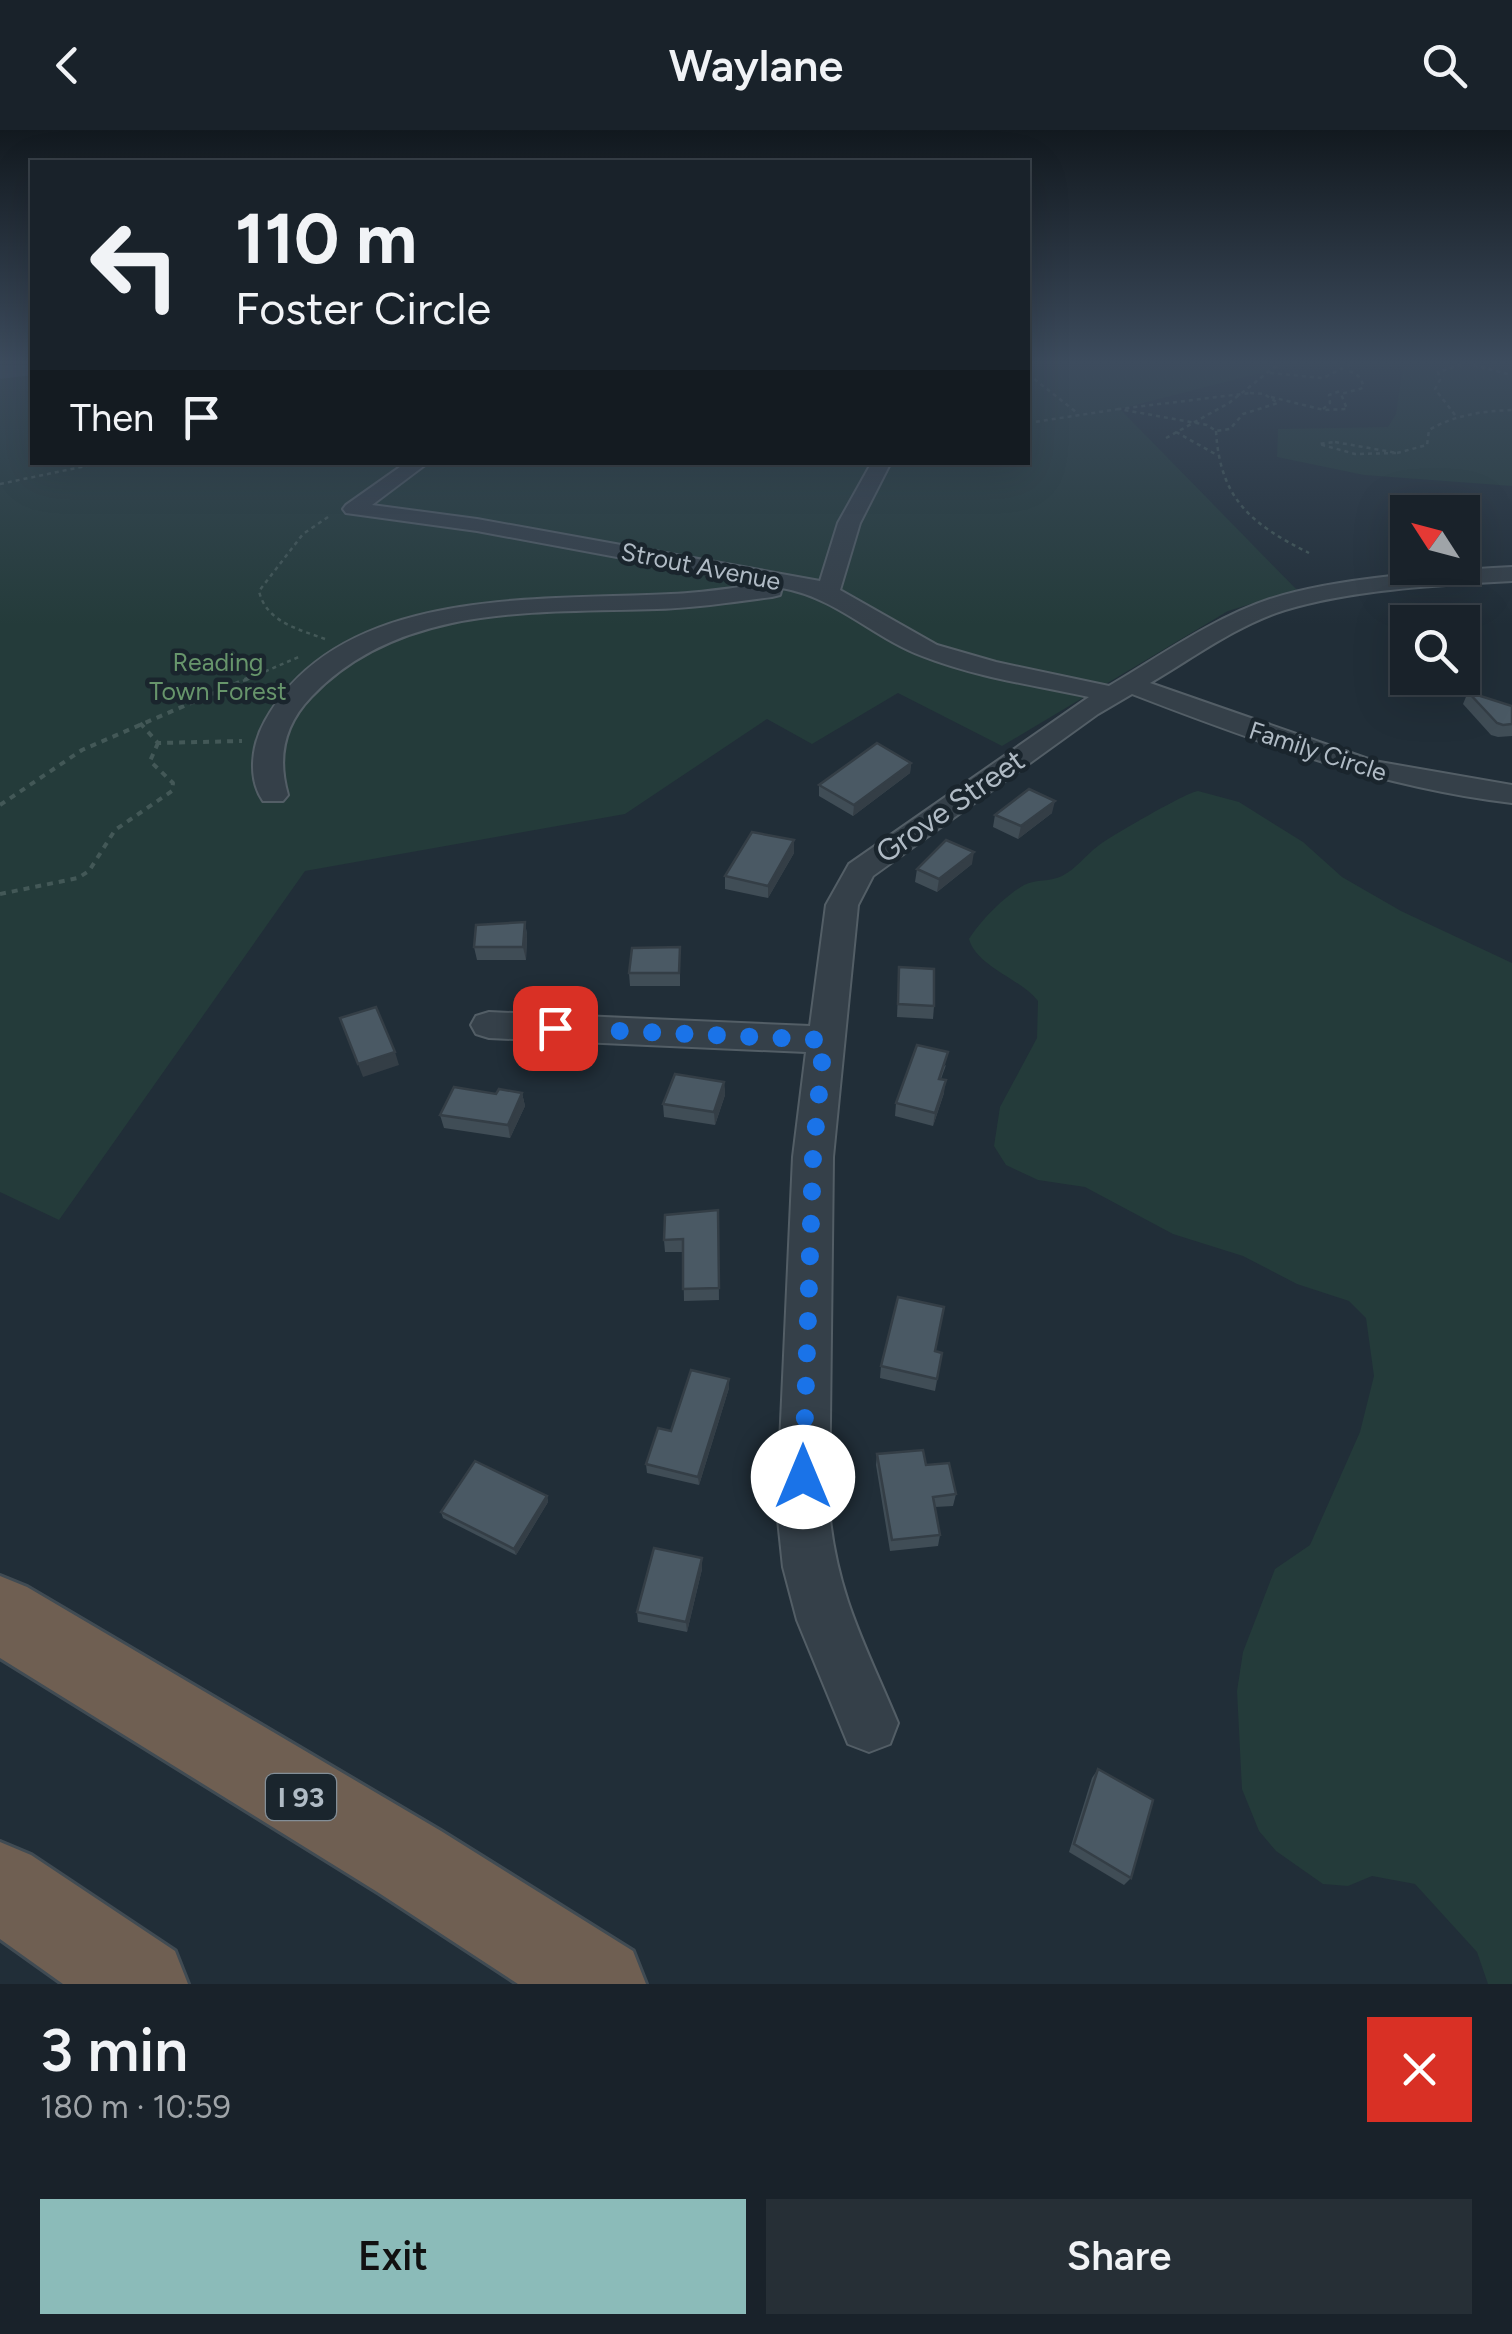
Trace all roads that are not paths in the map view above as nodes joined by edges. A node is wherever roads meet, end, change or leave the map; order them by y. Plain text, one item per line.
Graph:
1 (416, 465) edge
2 (880, 465) edge
3 (1512, 574) edge
4 (816, 588) junction
5 (1120, 689) junction
6 (273, 794) dead end
7 (1512, 794) edge
8 (489, 1025) dead end
9 (824, 1040) junction
10 (0, 1614) edge
11 (869, 1723) dead end
12 (0, 1886) edge
13 (142, 1984) edge
14 (600, 1984) edge

1 - 4 street, Strout Avenue
2 - 4 street
3 - 5 street, Grove Street
4 - 5 street, Strout Avenue
4 - 6 street
5 - 7 street, Family Circle
5 - 9 street, Grove Street
8 - 9 street
9 - 11 street, Grove Street
10 - 14 highway, I 93
12 - 13 highway

